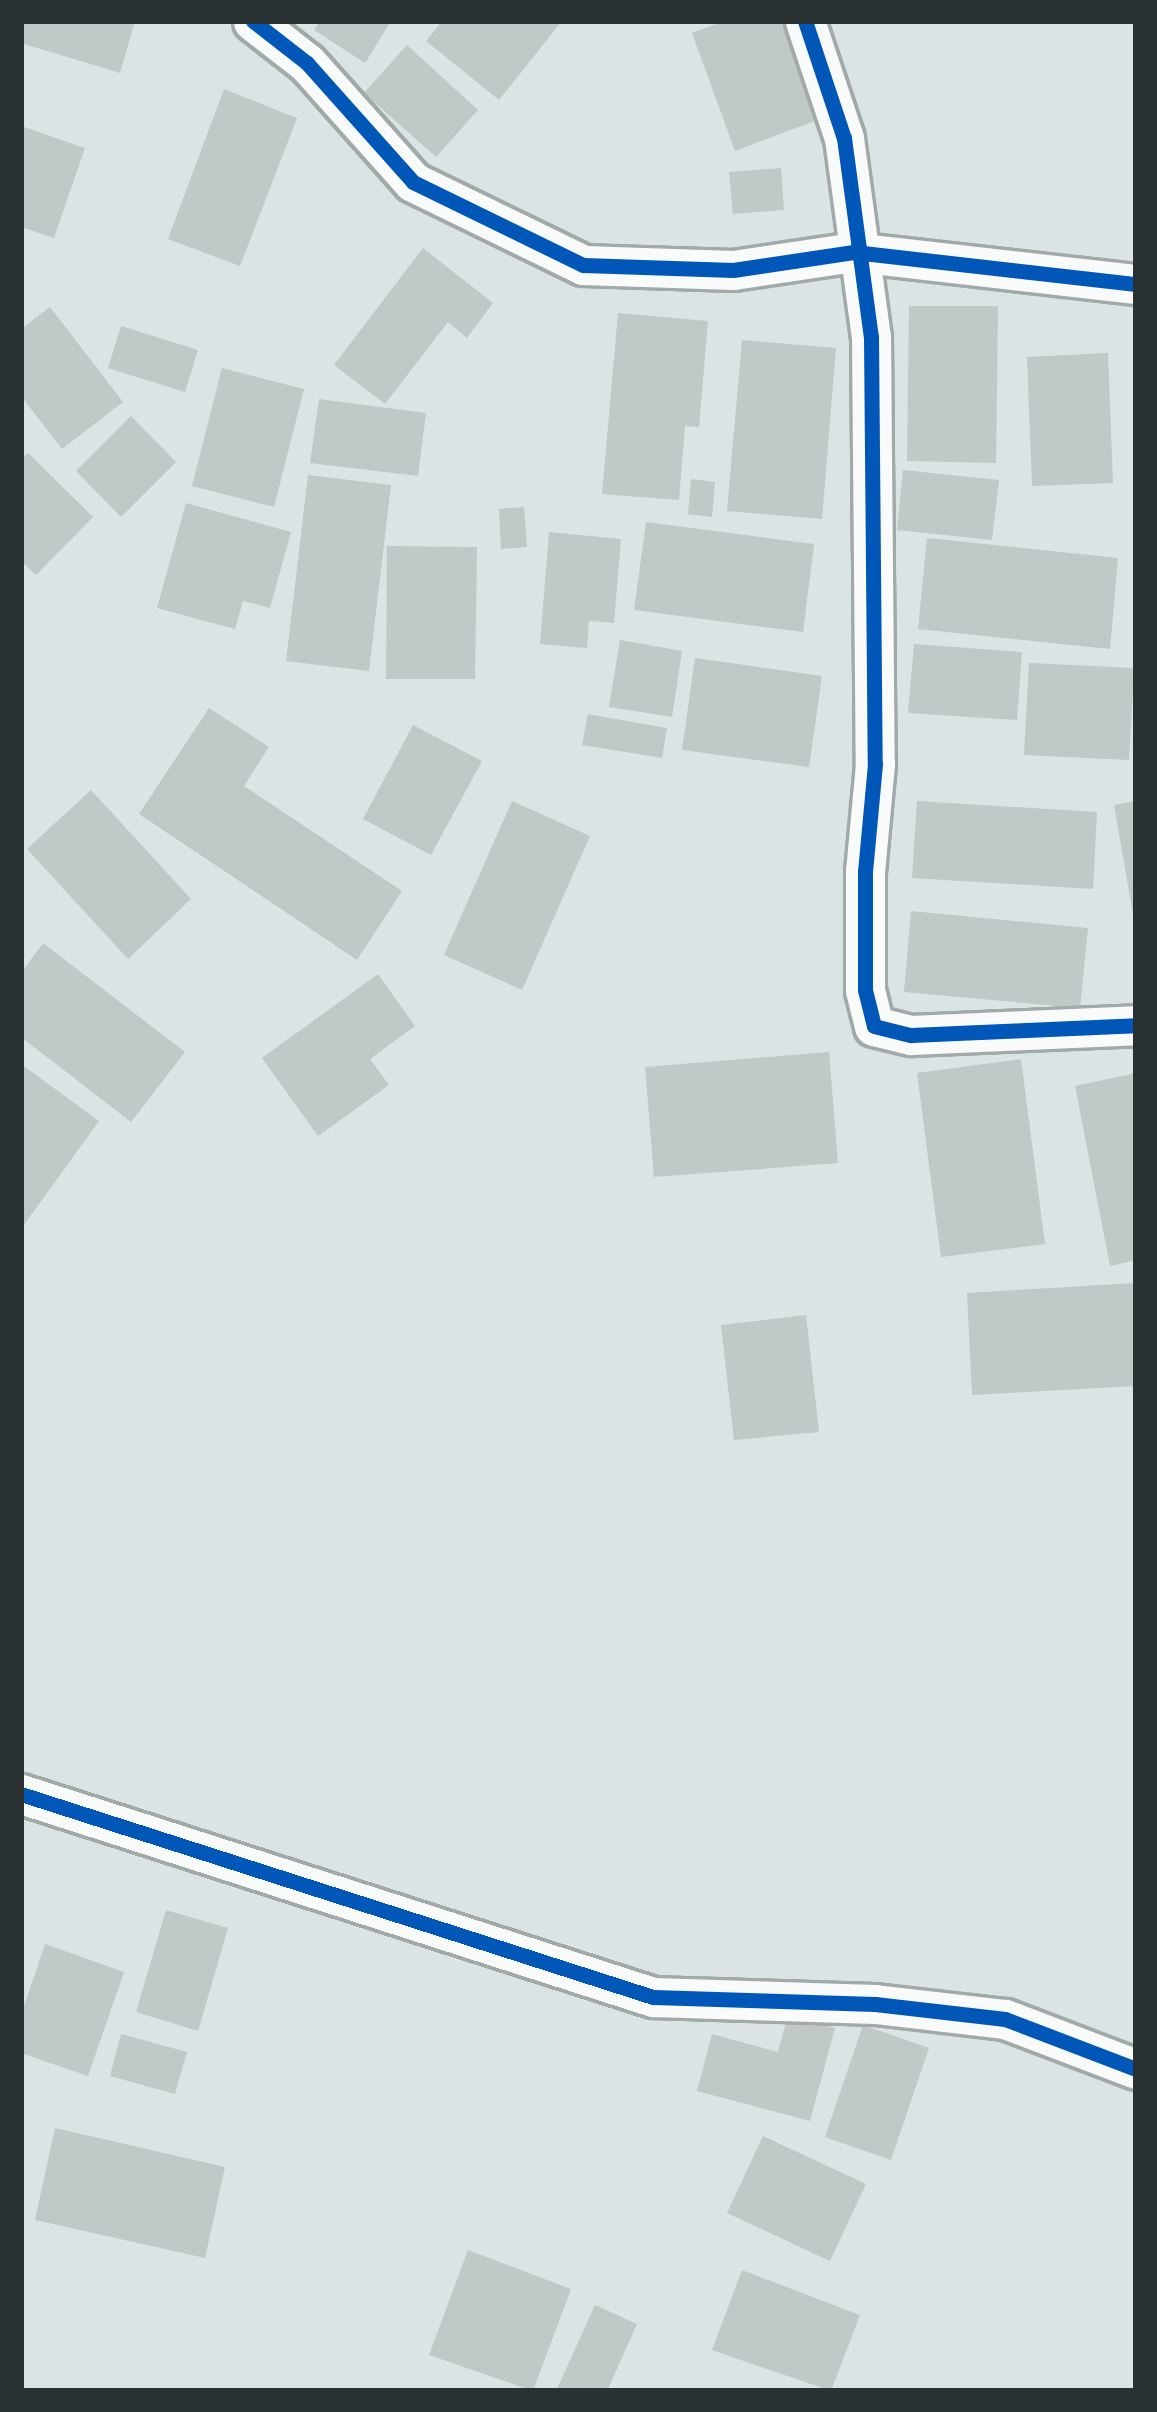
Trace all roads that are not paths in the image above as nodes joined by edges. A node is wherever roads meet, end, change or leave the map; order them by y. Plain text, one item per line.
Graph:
1 (253, 21) edge
2 (805, 21) edge
3 (854, 252) junction
4 (1136, 284) edge
5 (1136, 1025) edge
6 (21, 1794) edge
7 (1136, 2069) edge

1 - 3 street
2 - 3 street
3 - 4 street
3 - 5 street
6 - 7 street

